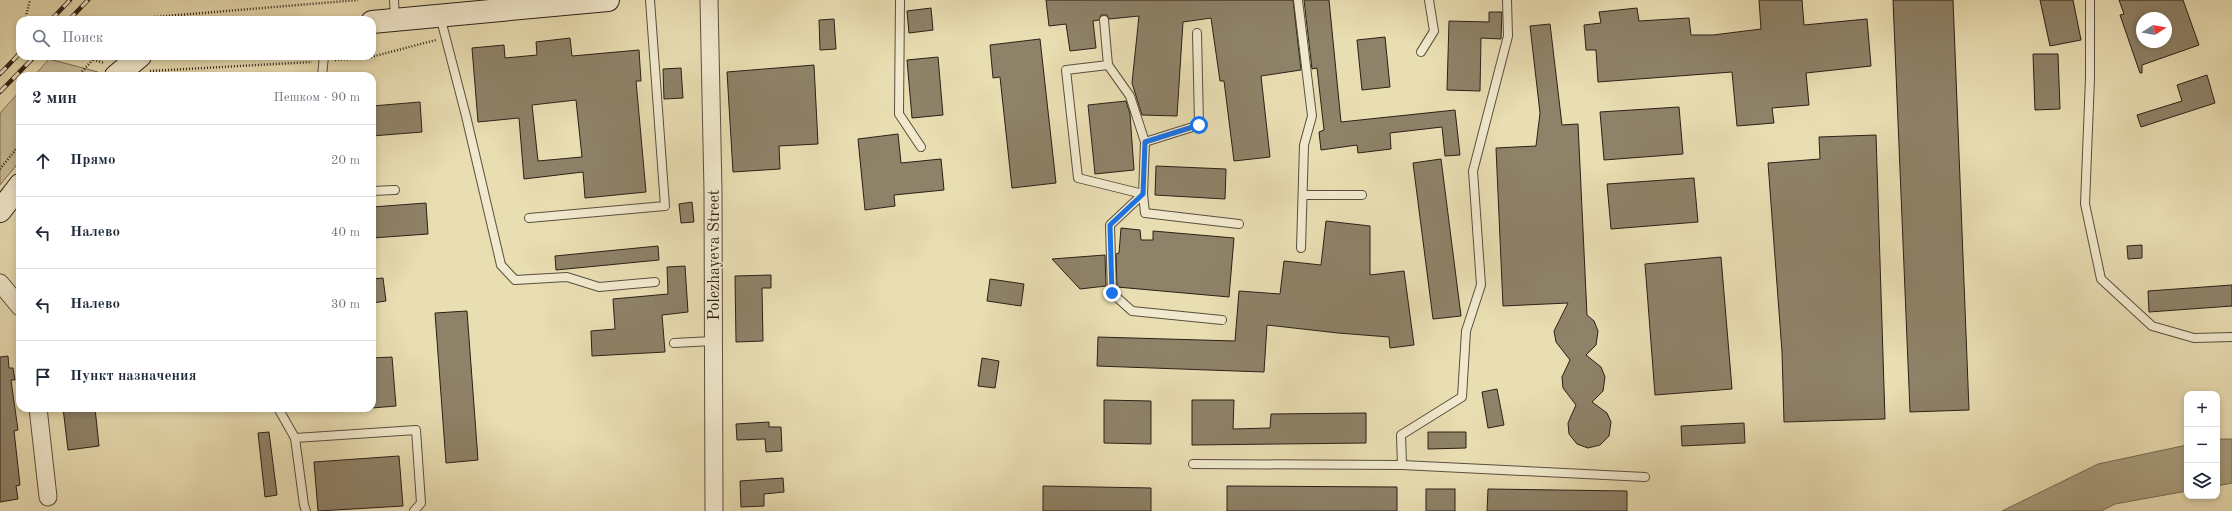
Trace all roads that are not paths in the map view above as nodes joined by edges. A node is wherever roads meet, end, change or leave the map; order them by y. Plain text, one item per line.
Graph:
1 (608, 0) edge
2 (650, 0) edge
3 (709, 0) edge
4 (900, 0) edge
5 (1298, 0) edge
6 (1429, 0) edge
7 (1507, 0) edge
8 (2090, 0) edge
9 (394, 10) edge
10 (440, 16) junction
11 (376, 20) edge
12 (1104, 20) dead end
13 (1197, 33) dead end
14 (1421, 52) dead end
15 (324, 60) edge
16 (1108, 65) junction
17 (322, 72) edge
18 (1145, 142) junction
19 (921, 147) dead end
20 (16, 190) edge
21 (395, 190) dead end
22 (376, 191) edge
23 (1143, 194) junction
24 (1303, 195) junction
25 (1362, 195) dead end
26 (0, 211) edge
27 (529, 218) dead end
28 (1240, 224) dead end
29 (1301, 248) dead end
30 (655, 282) dead end
31 (0, 283) edge
32 (16, 301) edge
33 (1222, 320) dead end
34 (2232, 338) edge
35 (713, 341) junction
36 (674, 343) dead end
37 (38, 412) edge
38 (280, 412) edge
39 (295, 438) junction
40 (1193, 464) dead end
41 (1402, 465) junction
42 (1645, 477) dead end
43 (48, 497) dead end
44 (306, 511) edge
45 (414, 511) edge
46 (714, 511) edge

1 - 10 street
2 - 27 lane
3 - 35 street, Polezhayeva Street
4 - 19 lane
5 - 24 lane
6 - 14 lane
7 - 41 lane
8 - 34 lane
9 - 10 street
9 - 11 street
10 - 30 lane
12 - 16 lane
13 - 18 lane
15 - 17 lane
16 - 18 lane
16 - 23 lane
18 - 23 lane
20 - 26 street
21 - 22 lane
23 - 28 lane
23 - 33 lane
24 - 25 lane
24 - 29 lane
31 - 32 street
35 - 36 lane
35 - 46 street, Polezhayeva Street
37 - 43 street
38 - 39 lane
39 - 44 lane
39 - 45 lane
40 - 41 lane
41 - 42 lane

